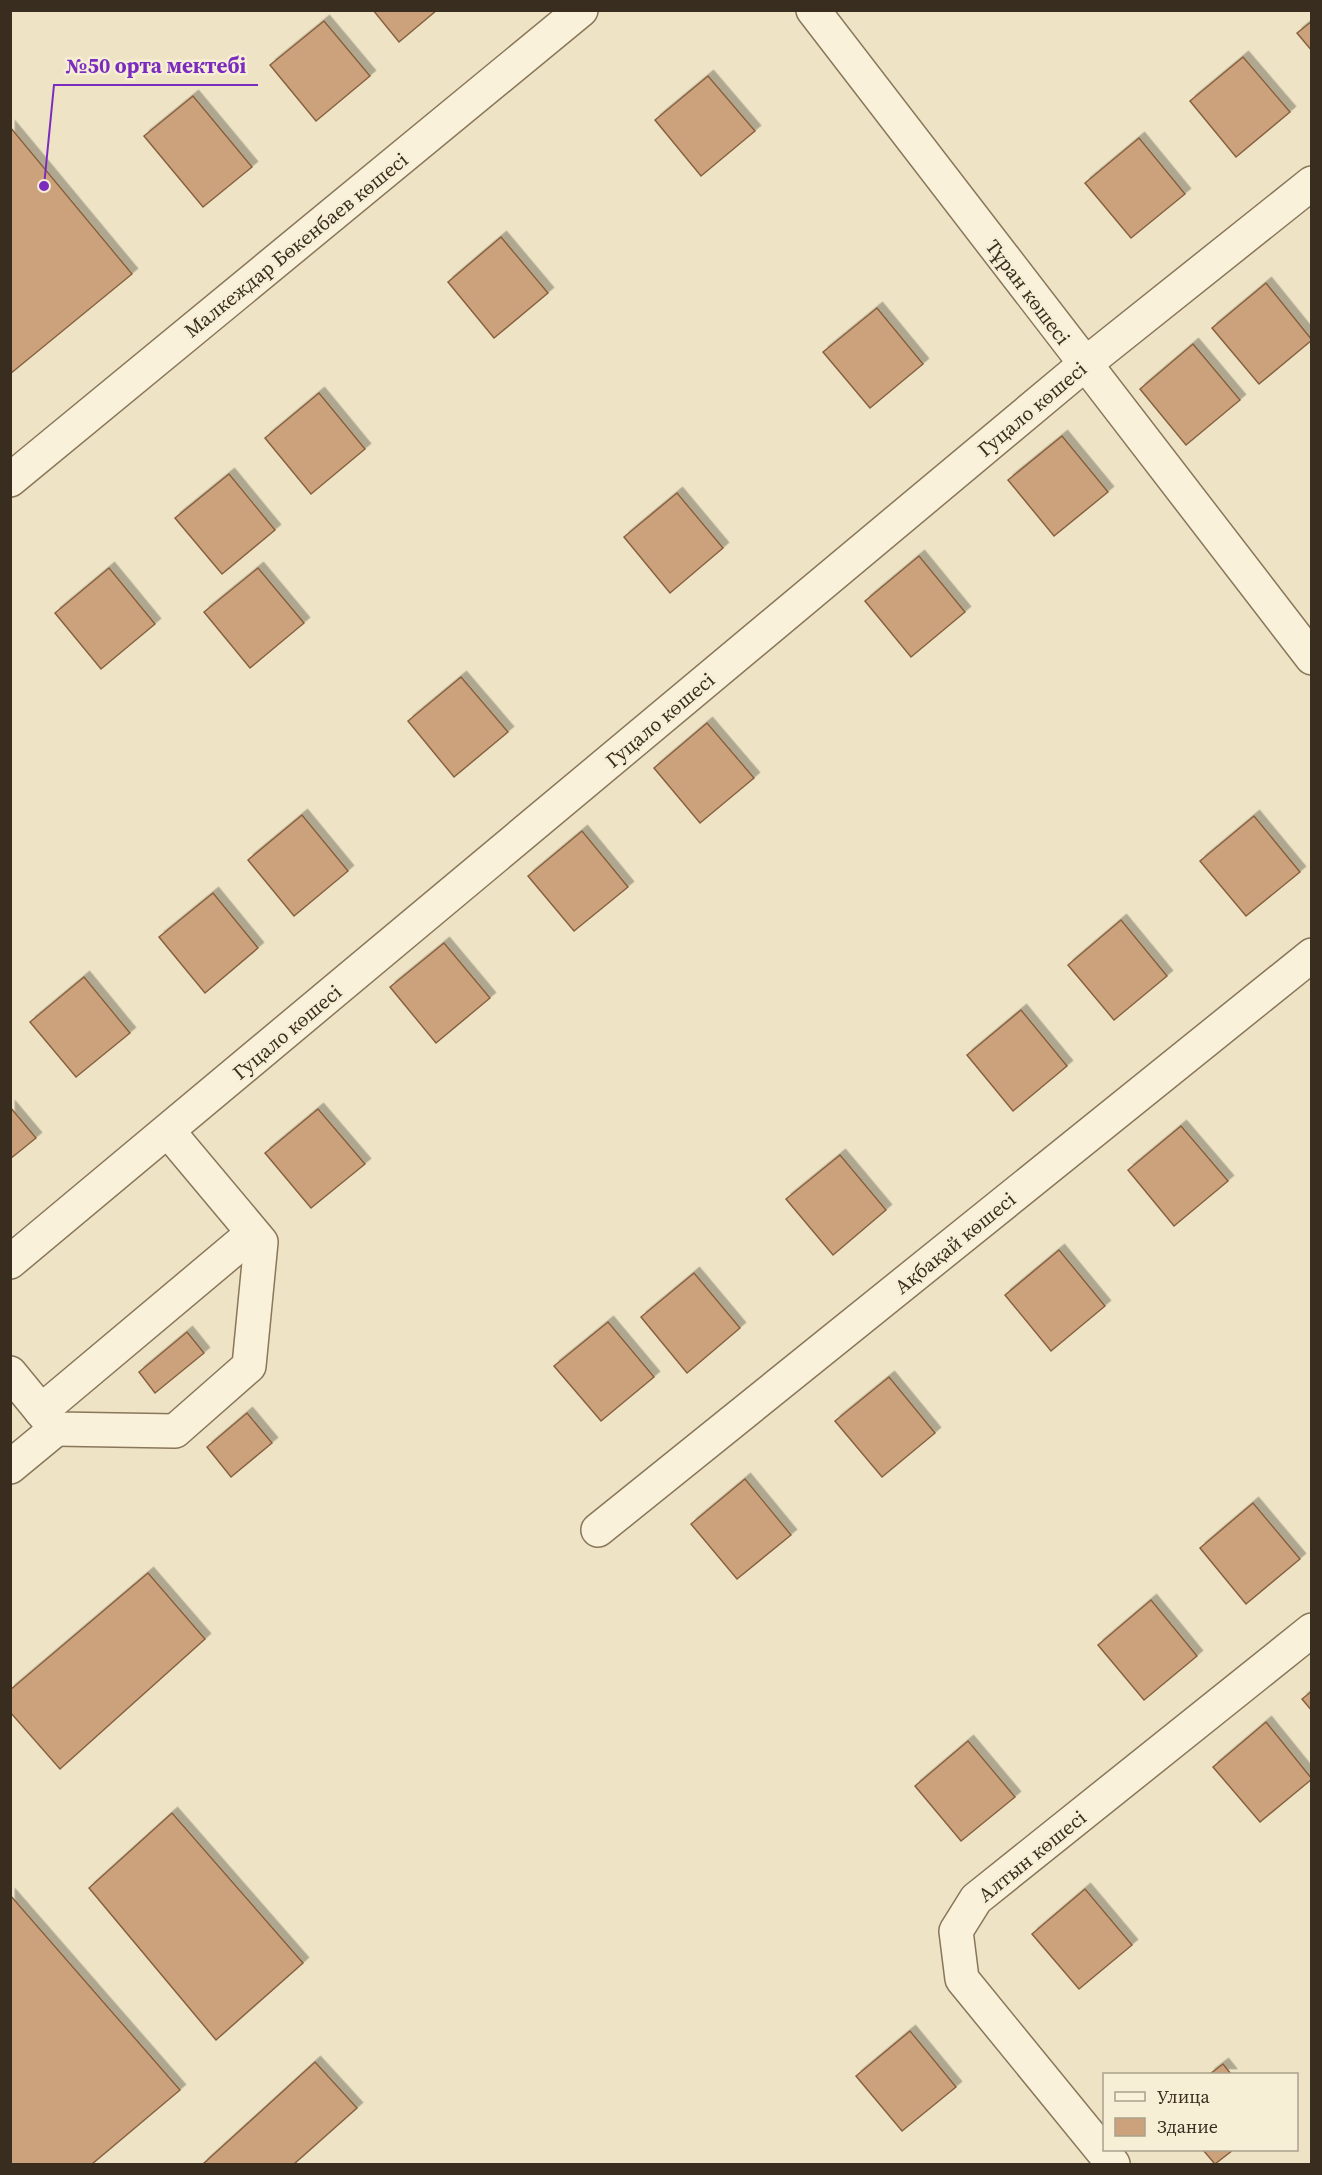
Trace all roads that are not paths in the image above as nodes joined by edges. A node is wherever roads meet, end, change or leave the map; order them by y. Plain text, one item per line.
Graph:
1 (581, 10) edge
2 (813, 10) edge
3 (1311, 183) edge
4 (1084, 365) junction
5 (10, 480) edge
6 (1311, 657) edge
7 (1311, 955) edge
8 (168, 1131) junction
9 (253, 1233) junction
10 (10, 1262) edge
11 (10, 1373) edge
12 (49, 1420) junction
13 (10, 1467) edge
14 (598, 1530) dead end
15 (1311, 1630) edge
16 (1113, 2164) edge

1 - 5 street, Малкеждар Бөкенбаев көшесі
2 - 4 street, Тұран көшесі
3 - 4 street, Гуцало көшесі
4 - 6 street, Тұран көшесі
4 - 8 street, Гуцало көшесі
7 - 14 street, Ақбақай көшесі
8 - 9 street
8 - 10 street, Гуцало көшесі
9 - 12 street
9 - 12 street
11 - 12 street
12 - 13 street
15 - 16 street, Алтын көшесі

